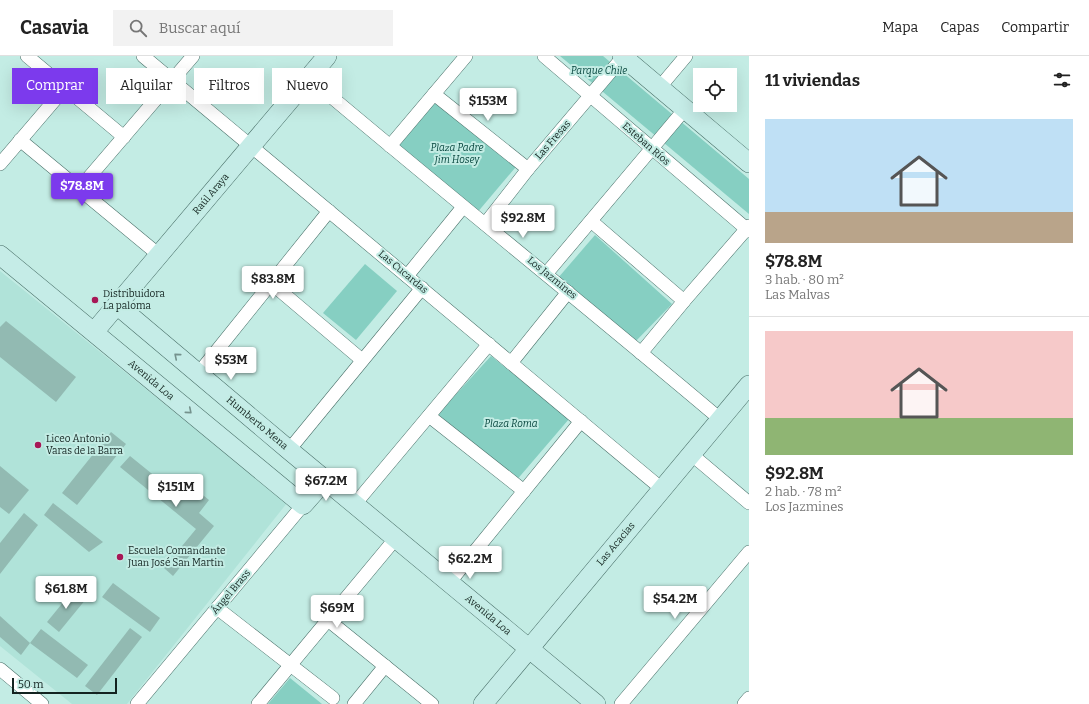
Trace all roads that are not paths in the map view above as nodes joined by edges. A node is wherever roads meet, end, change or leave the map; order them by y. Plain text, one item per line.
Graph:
1 (27, 56) edge
2 (143, 56) edge
3 (193, 56) edge
4 (327, 56) edge
5 (466, 56) edge
6 (544, 56) edge
7 (686, 56) edge
8 (622, 57) edge
9 (41, 68) edge
10 (158, 68) edge
11 (182, 68) edge
12 (317, 68) edge
13 (659, 88) junction
14 (186, 92) edge
15 (434, 94) junction
16 (591, 96) junction
17 (51, 104) edge
18 (84, 104) edge
19 (152, 104) edge
20 (287, 104) edge
21 (340, 104) edge
22 (685, 109) junction
23 (124, 137) junction
24 (20, 140) junction
25 (251, 146) junction
26 (390, 146) junction
27 (652, 149) junction
28 (749, 163) edge
29 (0, 164) edge
30 (528, 169) junction
31 (80, 189) junction
32 (463, 207) junction
33 (329, 211) junction
34 (592, 221) junction
35 (485, 224) junction
36 (748, 229) edge
37 (0, 255) edge
38 (159, 255) junction
39 (546, 274) junction
40 (407, 276) junction
41 (271, 283) junction
42 (422, 288) junction
43 (568, 292) junction
44 (684, 301) junction
45 (117, 305) junction
46 (94, 332) junction
47 (489, 344) junction
48 (641, 353) junction
49 (362, 360) junction
50 (511, 363) junction
51 (198, 374) junction
52 (749, 385) edge
53 (429, 416) junction
54 (720, 419) junction
55 (582, 421) junction
56 (289, 450) junction
57 (691, 454) junction
58 (325, 480) junction
59 (662, 489) junction
60 (524, 491) junction
61 (749, 503) edge
62 (355, 504) junction
63 (303, 505) junction
64 (396, 538) junction
65 (749, 552) edge
66 (449, 583) junction
67 (217, 608) junction
68 (328, 620) junction
69 (529, 649) junction
70 (290, 665) junction
71 (385, 666) junction
72 (0, 669) edge
73 (333, 698) dead end
74 (749, 698) edge
75 (42, 704) edge
76 (137, 704) edge
77 (258, 704) edge
78 (354, 704) edge
79 (432, 704) edge
80 (483, 704) edge
81 (596, 704) edge
82 (621, 704) edge
83 (744, 704) edge

1 - 9 street
2 - 10 street, Las Cucardas
3 - 11 street
4 - 12 street, Raúl Araya
5 - 15 street
6 - 16 street, Esteban Ríos
7 - 13 street
8 - 13 street
8 - 16 street, Las Fresas
13 - 22 street
14 - 25 street, Las Cucardas
15 - 26 street
15 - 30 street
16 - 27 street, Esteban Ríos
16 - 30 street, Las Fresas
17 - 24 street
18 - 23 street
19 - 23 street
20 - 25 street, Raúl Araya
21 - 26 street, Los Jazmines
22 - 27 street
22 - 28 street
23 - 31 street
24 - 29 street
24 - 31 street
25 - 33 street, Las Cucardas
25 - 38 street, Raúl Araya
26 - 32 street, Los Jazmines
27 - 34 street
27 - 36 street, Esteban Ríos
30 - 35 street, Las Fresas
31 - 38 street
32 - 35 street, Los Jazmines
32 - 40 street
33 - 40 street, Las Cucardas
33 - 41 street
34 - 39 street
34 - 44 street
35 - 39 street, Los Jazmines
36 - 44 street
37 - 46 street, Avenida Loa
38 - 45 street, Raúl Araya
39 - 43 street, Los Jazmines
40 - 42 street, Las Cucardas
41 - 49 street
41 - 51 street
42 - 47 street, Las Cucardas
42 - 49 street
43 - 48 street, Los Jazmines
43 - 50 street
44 - 48 street
45 - 46 street, Raúl Araya
51 -> 45 street, Humberto Mena
46 -> 63 street, Avenida Loa
47 - 50 street, Las Cucardas
47 - 53 street
48 - 54 street, Los Jazmines
49 - 56 street
50 - 55 street, Las Cucardas
51 - 56 street, Humberto Mena
52 - 54 street, Las Acacias
53 - 60 street
53 - 62 street
54 - 57 street, Las Acacias
55 - 59 street, Las Cucardas
55 - 60 street
56 - 58 street, Humberto Mena
57 - 59 street, Las Acacias
57 - 61 street
58 - 62 street, Avenida Loa
58 - 63 street, Ángel Brass
59 - 69 street, Las Acacias
60 - 66 street
62 - 64 street, Avenida Loa
63 - 67 street, Ángel Brass
64 - 66 street, Avenida Loa
64 - 68 street
65 - 82 street
66 - 69 street, Avenida Loa
67 - 70 street
67 - 76 street, Ángel Brass
68 - 70 street
68 - 71 street
69 - 80 street, Las Acacias
69 - 81 street, Avenida Loa
70 - 73 street
70 - 77 street
71 - 78 street
71 - 79 street
72 - 75 street
74 - 83 street

